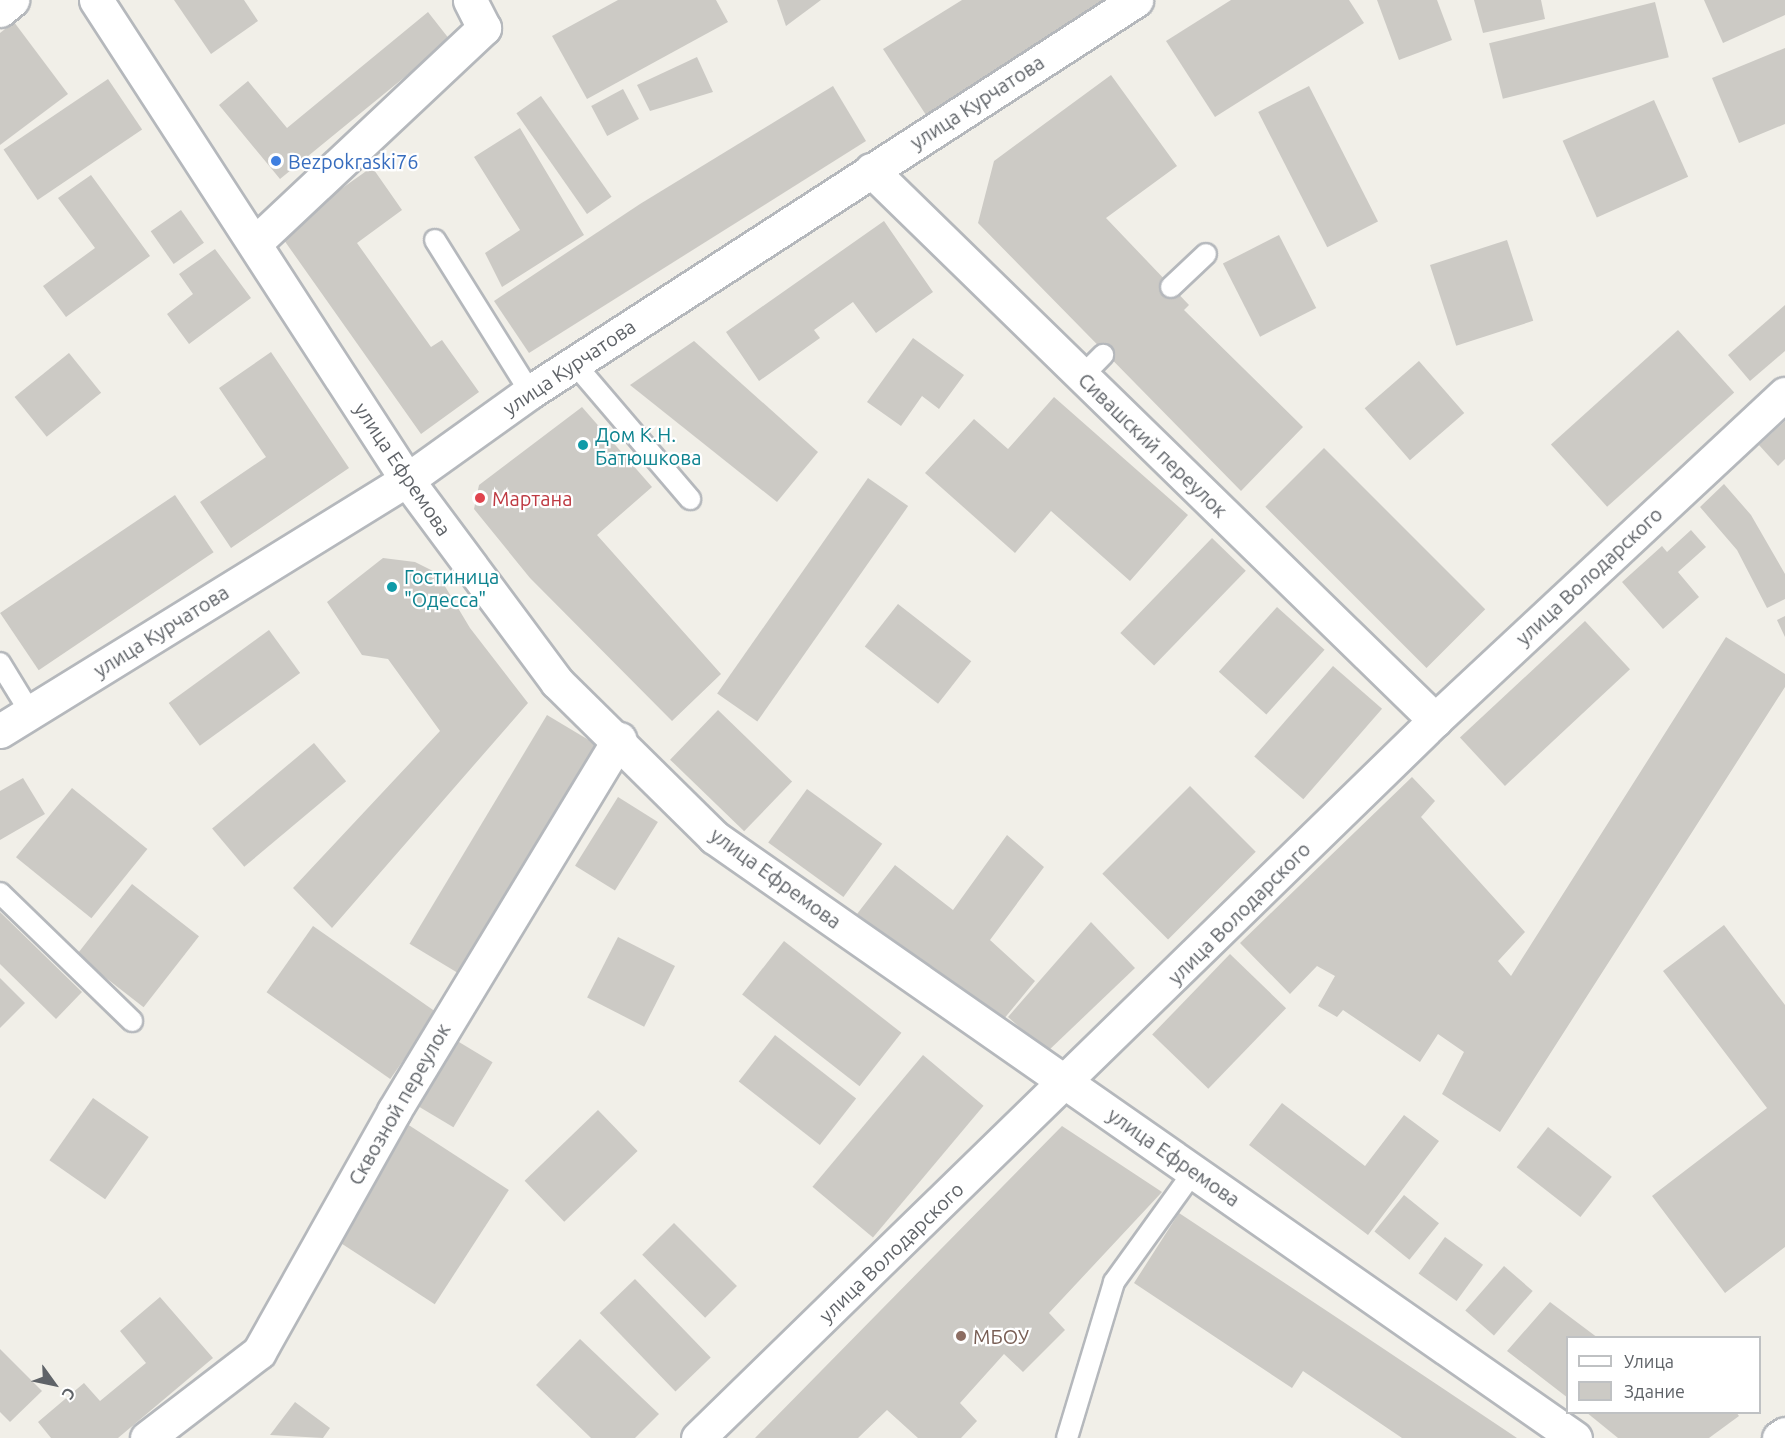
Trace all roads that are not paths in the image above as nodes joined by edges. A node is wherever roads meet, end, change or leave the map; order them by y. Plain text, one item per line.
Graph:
1 (12, 0) edge
2 (96, 0) edge
3 (470, 0) edge
4 (1136, 0) edge
5 (0, 10) edge
6 (871, 170) junction
7 (435, 240) dead end
8 (256, 242) junction
9 (1206, 254) dead end
10 (1171, 286) dead end
11 (574, 363) junction
12 (530, 392) junction
13 (1785, 394) edge
14 (407, 480) junction
15 (690, 499) dead end
16 (0, 663) edge
17 (30, 712) junction
18 (1435, 720) junction
19 (0, 730) edge
20 (619, 739) junction
21 (0, 893) edge
22 (132, 1021) dead end
23 (1068, 1082) junction
24 (1194, 1171) junction
25 (1785, 1434) edge
26 (147, 1438) edge
27 (698, 1438) edge
28 (1067, 1438) edge
29 (1575, 1438) edge
30 (1779, 1438) edge

1 - 5 street
2 - 8 street, улица Ефремова
3 - 8 street
4 - 6 street, улица Курчатова
6 - 11 street, улица Курчатова
6 - 18 street, Сивашский переулок
7 - 12 lane
8 - 14 street, улица Ефремова
9 - 10 lane
11 - 12 street, улица Курчатова
11 - 15 lane
12 - 14 street, улица Курчатова
13 - 18 street, улица Володарского
14 - 17 street, улица Курчатова
14 - 20 street, улица Ефремова
16 - 17 lane
17 - 19 street, улица Курчатова
18 - 23 street, улица Володарского
20 - 23 street, улица Ефремова
20 - 26 street, Сквозной переулок
21 - 22 lane
23 - 24 street, улица Ефремова
23 - 27 street, улица Володарского
24 - 28 lane
24 - 29 street, улица Ефремова
25 - 30 street

